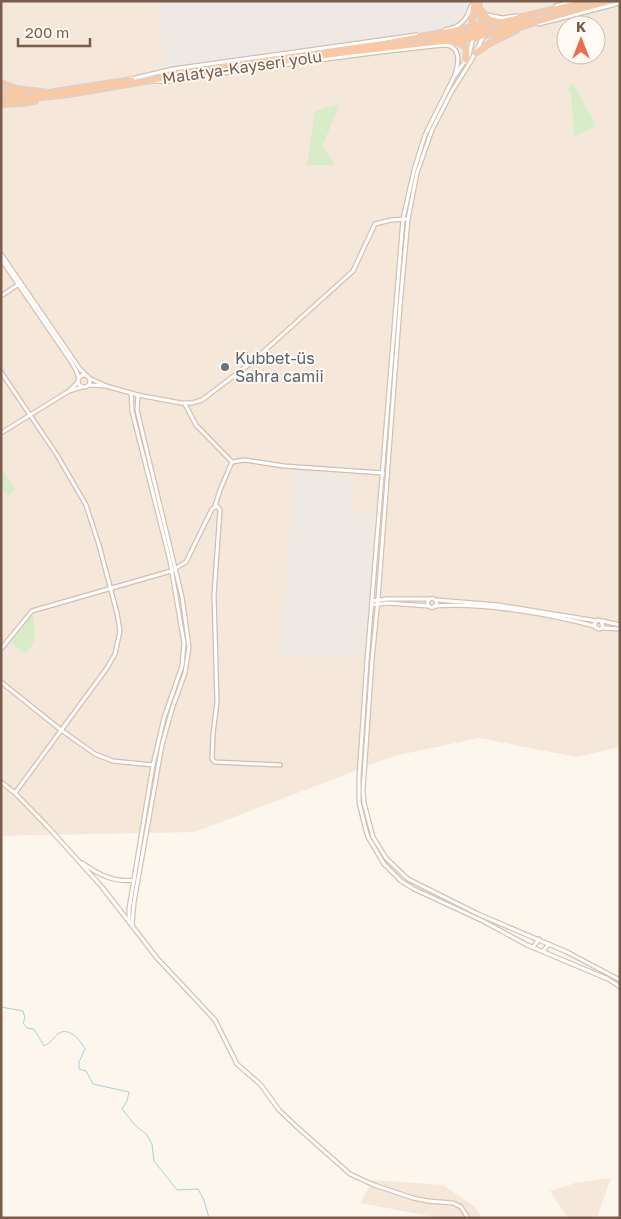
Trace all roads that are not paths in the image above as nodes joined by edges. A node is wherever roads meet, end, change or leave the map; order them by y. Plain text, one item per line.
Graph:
1 (473, 1) edge
2 (587, 1) edge
3 (610, 1) edge
4 (576, 3) edge
5 (620, 3) edge
6 (478, 4) edge
7 (483, 14) junction
8 (539, 14) junction
9 (501, 22) junction
10 (482, 25) junction
11 (533, 25) joint
12 (471, 27) junction
13 (520, 27) junction
14 (448, 29) junction
15 (459, 30) junction
16 (485, 34) junction
17 (472, 35) junction
18 (444, 41) junction
19 (401, 46) junction
20 (364, 51) junction
21 (475, 53) junction
22 (345, 57) junction
23 (466, 60) junction
24 (454, 77) junction
25 (121, 81) junction
26 (145, 81) junction
27 (1, 83) edge
28 (1, 92) edge
29 (50, 93) junction
30 (69, 94) junction
31 (1, 97) edge
32 (1, 104) edge
33 (403, 219) junction
34 (408, 219) junction
35 (1, 254) edge
36 (1, 259) edge
37 (20, 283) junction
38 (1, 296) edge
39 (1, 372) edge
40 (88, 377) junction
41 (79, 380) junction
42 (88, 385) junction
43 (106, 386) junction
44 (83, 387) junction
45 (69, 391) junction
46 (131, 393) junction
47 (138, 395) junction
48 (185, 404) junction
49 (30, 414) junction
50 (1, 433) edge
51 (232, 462) junction
52 (382, 473) junction
53 (216, 506) junction
54 (173, 570) junction
55 (111, 589) junction
56 (430, 599) junction
57 (436, 600) junction
58 (372, 603) junction
59 (378, 603) junction
60 (429, 606) junction
61 (434, 606) junction
62 (599, 621) junction
63 (620, 625) edge
64 (594, 626) junction
65 (602, 628) junction
66 (620, 629) edge
67 (1, 649) edge
68 (1, 682) edge
69 (61, 730) junction
70 (153, 765) junction
71 (280, 765) dead end
72 (1, 782) edge
73 (15, 793) junction
74 (78, 859) junction
75 (134, 880) junction
76 (129, 920) junction
77 (132, 925) junction
78 (539, 939) junction
79 (549, 944) junction
80 (533, 947) junction
81 (543, 951) junction
82 (620, 980) edge
83 (620, 987) edge
84 (468, 1218) edge

1 - 12 highway
1 - 14 main road
2 - 4 highway
3 - 13 highway
4 - 7 main road
4 - 8 highway
5 - 11 main road
6 - 7 highway
6 - 10 highway
7 - 9 highway
8 - 9 highway
8 - 16 highway
9 - 10 highway
10 - 12 highway
10 - 16 highway
10 - 17 highway
11 - 13 highway
12 - 15 highway
12 - 17 highway
13 - 16 highway
13 - 21 highway
14 - 15 highway
14 - 25 main road
15 - 25 highway
16 - 17 highway, Malatya-Kayseri yolu
16 - 21 main road
17 - 18 highway, Malatya-Kayseri yolu
17 - 19 highway
17 - 23 main road
18 - 19 highway, Malatya-Kayseri yolu
18 - 23 highway
19 - 20 highway, Malatya-Kayseri yolu
20 - 22 main road
20 - 26 highway, Malatya-Kayseri yolu
21 - 34 main road
22 - 24 main road
22 - 26 main road
23 - 24 main road
24 - 33 main road
25 - 29 highway
26 - 30 highway, Malatya-Kayseri yolu
27 - 29 highway
28 - 29 highway
30 - 31 highway, Malatya-Kayseri yolu
30 - 32 highway
33 - 34 main road
33 - 48 main road
33 - 52 main road
34 - 59 main road
35 - 37 main road
36 - 37 main road
37 - 38 main road
37 - 40 main road
37 - 41 main road
39 - 49 main road
40 - 41 main road
40 - 42 main road
40 - 43 main road
41 - 44 main road
41 - 45 main road
42 - 43 main road
42 - 44 main road
43 - 46 main road
44 - 45 main road
45 - 49 main road
46 - 47 main road
46 - 54 main road
47 - 48 main road
47 - 54 main road
48 - 51 main road
49 - 50 main road
49 - 55 main road
51 - 52 main road
51 - 53 main road
52 - 58 main road
53 - 54 main road
53 - 71 main road
54 - 55 main road
54 - 70 main road
54 - 77 main road
55 - 67 main road
55 - 69 main road
56 - 57 main road
56 - 59 main road
56 - 60 main road
57 - 61 main road
57 - 62 main road
58 - 59 main road
58 - 80 main road
59 - 60 main road
59 - 78 main road
60 - 61 main road
61 - 64 main road
62 - 63 main road
62 - 64 main road
62 - 65 main road
64 - 65 main road
65 - 66 main road
68 - 69 main road
69 - 70 main road
69 - 73 main road
70 - 75 main road
72 - 73 main road
73 - 74 main road
74 - 75 main road
74 - 76 main road
75 - 76 main road
76 - 77 main road
77 - 84 main road
78 - 79 main road
78 - 80 main road
79 - 81 main road
79 - 82 main road
80 - 81 main road
81 - 83 main road

